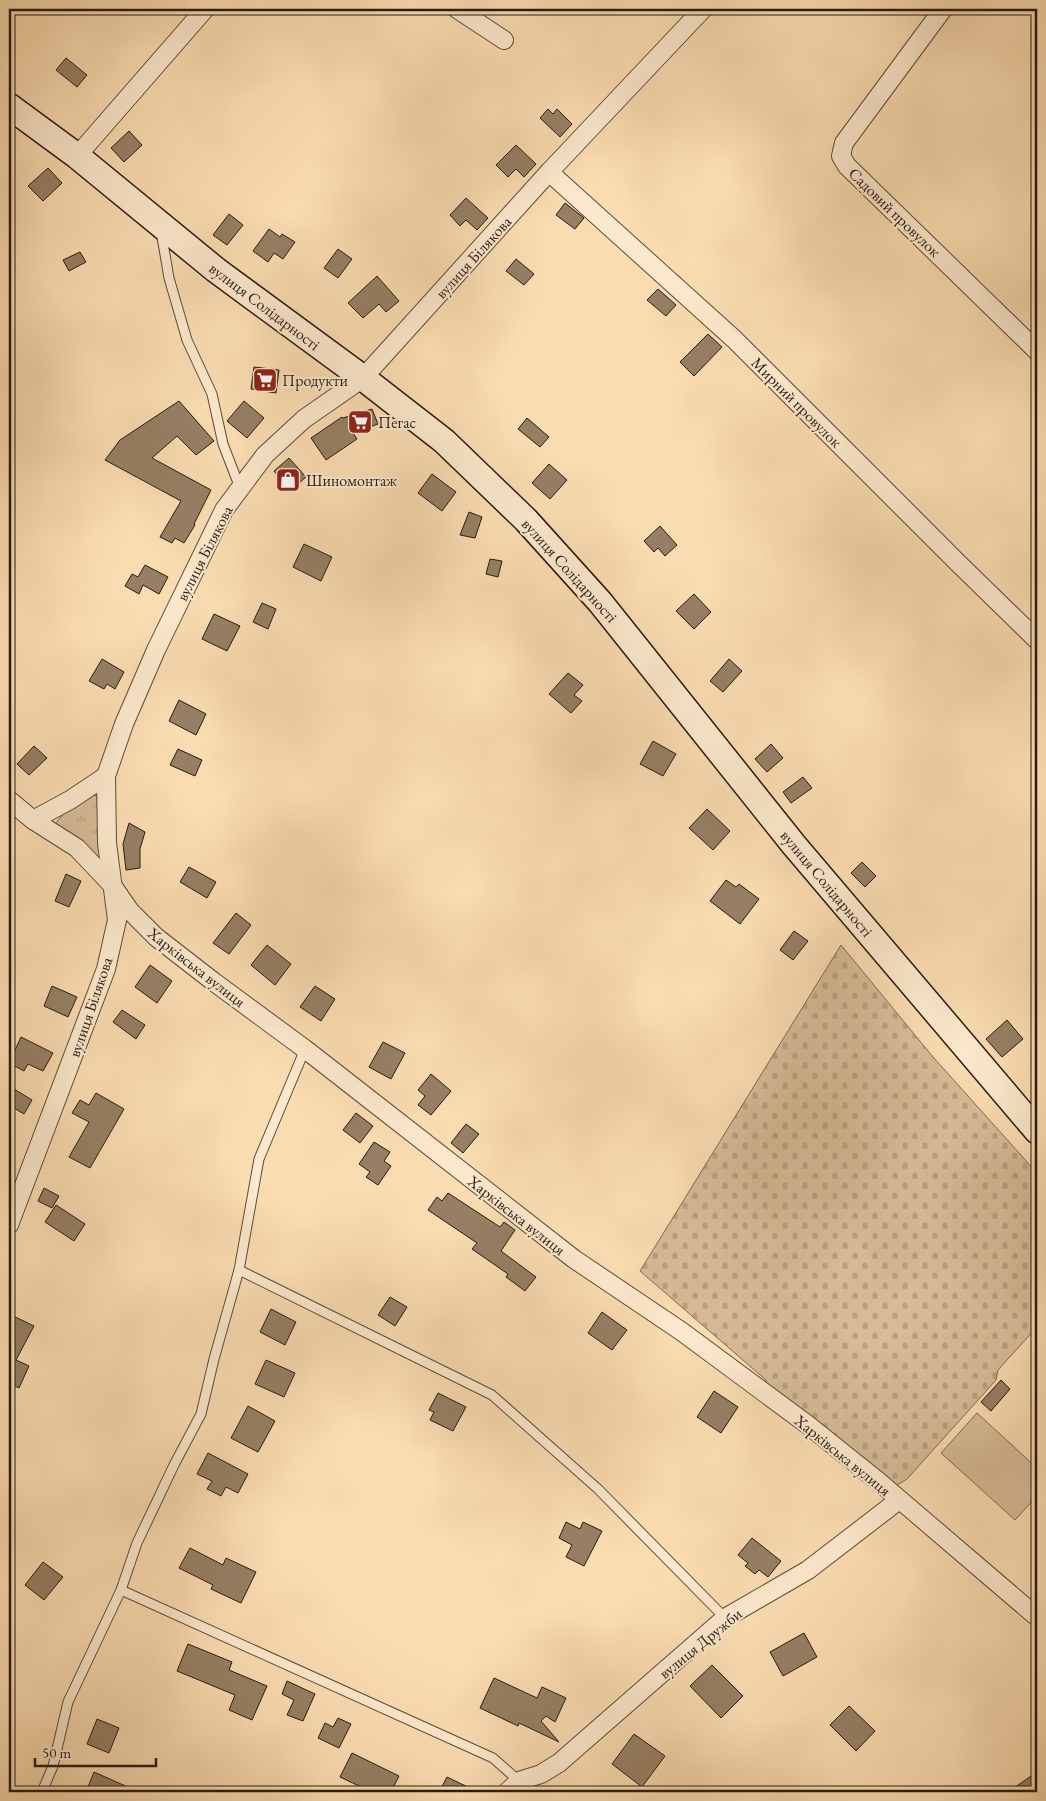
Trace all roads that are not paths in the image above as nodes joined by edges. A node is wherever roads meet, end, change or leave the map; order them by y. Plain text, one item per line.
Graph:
1 (205, 9) edge
2 (458, 9) edge
3 (703, 9) edge
4 (943, 9) edge
5 (504, 40) dead end
6 (9, 106) edge
7 (77, 156) junction
8 (550, 172) junction
9 (160, 224) junction
10 (1037, 351) edge
11 (363, 378) junction
12 (240, 488) junction
13 (1037, 640) edge
14 (106, 776) junction
15 (9, 800) edge
16 (33, 820) junction
17 (112, 885) junction
18 (305, 1049) junction
19 (1037, 1131) edge
20 (9, 1225) edge
21 (238, 1270) junction
22 (899, 1500) junction
23 (121, 1590) junction
24 (725, 1618) junction
25 (1037, 1618) edge
26 (513, 1786) edge
27 (42, 1792) edge

1 - 7 street
2 - 5 street
3 - 8 street, вулиця Білякова
4 - 10 street, Садовий провулок
6 - 7 main road, вулиця Солідарності
7 - 9 main road, вулиця Солідарності
8 - 11 street, вулиця Білякова
8 - 13 street, Мирний провулок
9 - 11 main road, вулиця Солідарності
9 - 12 lane
11 - 12 street, вулиця Білякова
11 - 19 main road, вулиця Солідарності
12 - 14 street, вулиця Білякова
14 - 16 street
14 - 17 street, вулиця Білякова
15 - 16 street, Харківська вулиця
16 - 17 street, Харківська вулиця
17 - 18 street, Харківська вулиця
17 - 20 street, вулиця Білякова
18 - 21 lane
18 - 22 street, Харківська вулиця
21 - 23 lane
21 - 24 lane
22 - 24 street, вулиця Дружби
22 - 25 street, Харківська вулиця
23 - 26 lane
23 - 27 lane
24 - 26 street, вулиця Дружби

